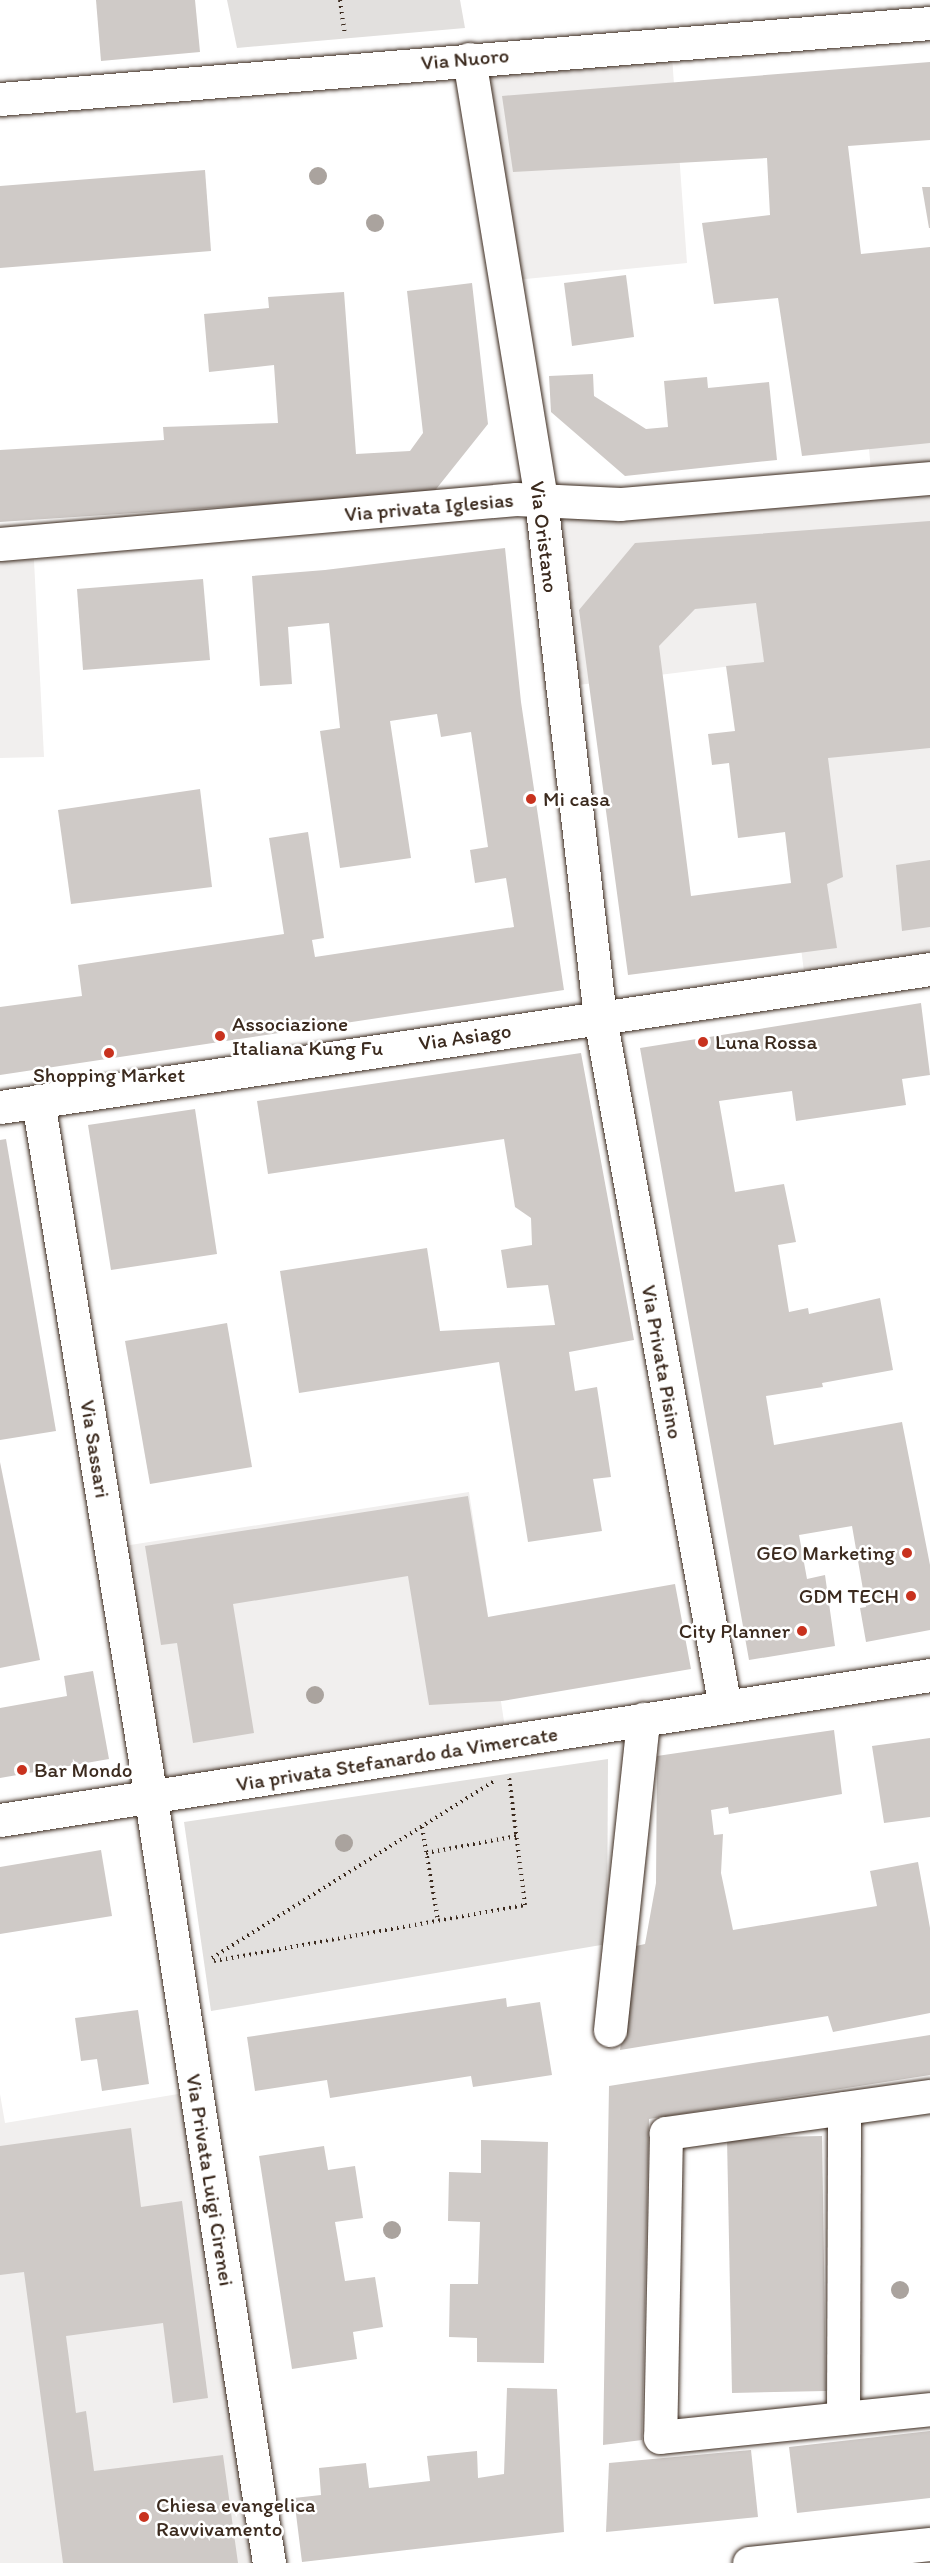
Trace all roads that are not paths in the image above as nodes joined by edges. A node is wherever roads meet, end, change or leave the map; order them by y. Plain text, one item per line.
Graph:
1 (930, 23) edge
2 (469, 59) junction
3 (0, 99) edge
4 (930, 478) edge
5 (541, 499) junction
6 (0, 544) edge
7 (930, 969) edge
8 (600, 1017) junction
9 (38, 1101) junction
10 (0, 1107) edge
11 (930, 1675) edge
12 (725, 1707) junction
13 (643, 1719) junction
14 (151, 1798) junction
15 (0, 1820) edge
16 (610, 2030) dead end
17 (930, 2096) edge
18 (844, 2108) junction
19 (930, 2409) edge
20 (843, 2418) junction
21 (930, 2544) edge
22 (269, 2563) edge
23 (749, 2563) edge

1 - 2 street, Via Nuoro
2 - 3 street, Via Nuoro
2 - 5 street, Via Oristano
4 - 5 street, Via privata Iglesias
5 - 6 street, Via privata Iglesias
5 - 8 street, Via Oristano
7 - 8 street, Via Asiago
8 - 9 street, Via Asiago
8 - 12 street, Via Privata Pisino
9 - 10 street, Via Asiago
9 - 14 street, Via Sassari
11 - 12 street, Via privata Stefanardo da Vimercate
12 - 13 street, Via privata Stefanardo da Vimercate
13 - 14 street, Via privata Stefanardo da Vimercate
13 - 16 street
14 - 15 street, Via privata Stefanardo da Vimercate
14 - 22 street, Via Privata Luigi Cirenei
17 - 18 street
18 - 20 street
18 - 20 street
19 - 20 street
21 - 23 street

